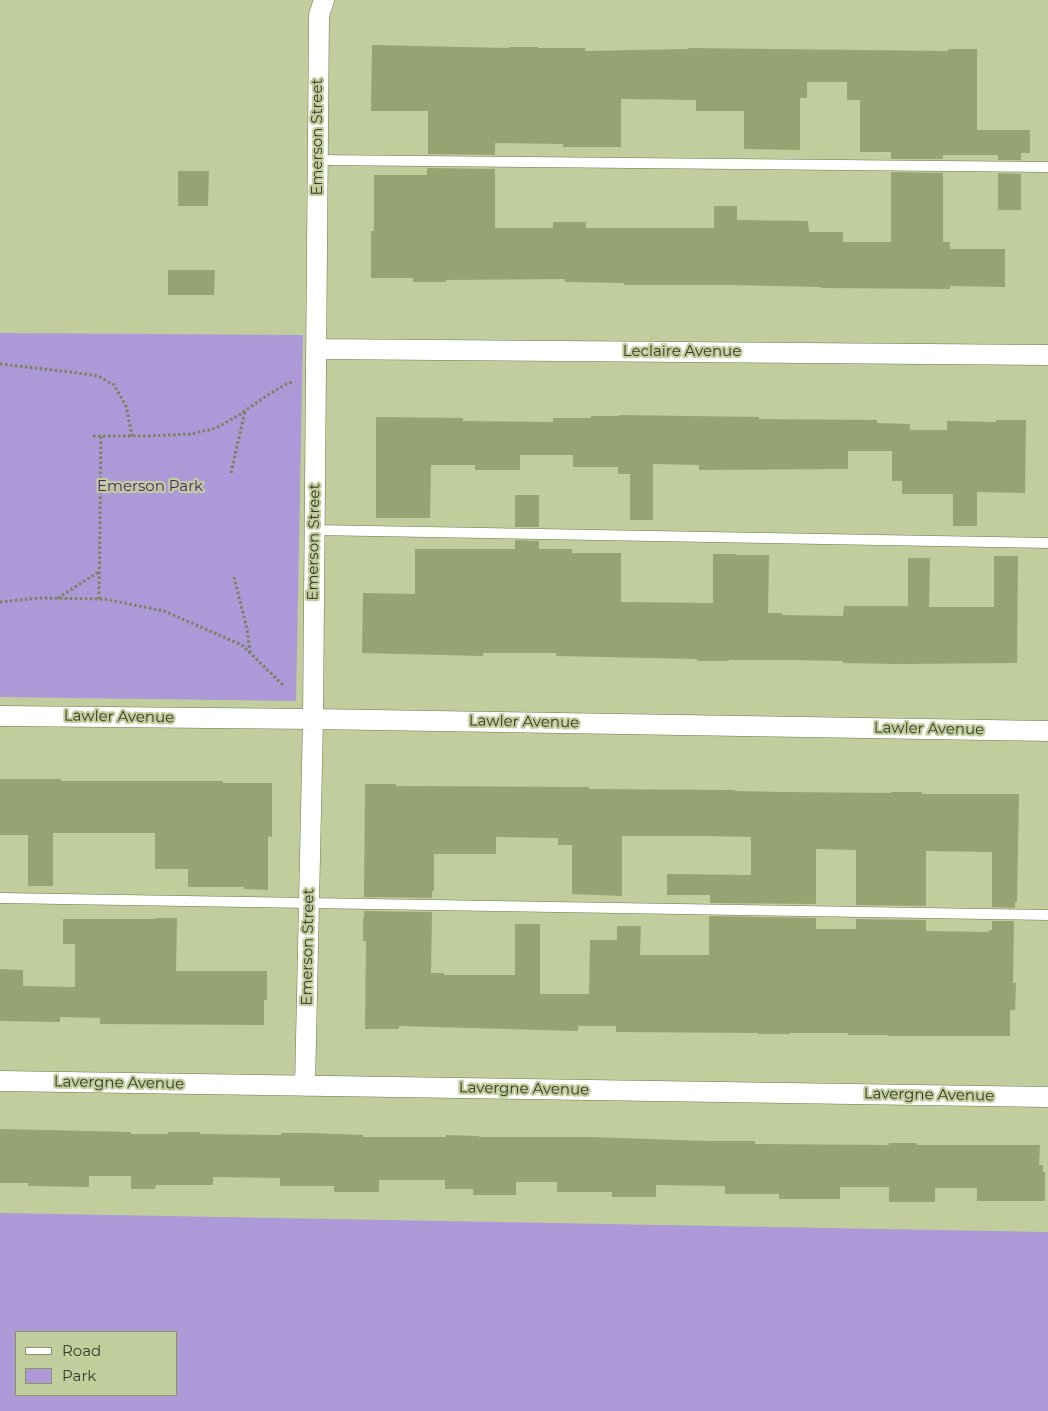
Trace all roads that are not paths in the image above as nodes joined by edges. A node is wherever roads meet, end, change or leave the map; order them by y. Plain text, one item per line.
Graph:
1 (324, 0) edge
2 (318, 160) junction
3 (1048, 167) edge
4 (316, 349) junction
5 (1048, 355) edge
6 (314, 530) junction
7 (1048, 543) edge
8 (0, 716) edge
9 (312, 719) junction
10 (1048, 731) edge
11 (0, 898) edge
12 (309, 902) junction
13 (1048, 915) edge
14 (0, 1081) edge
15 (306, 1086) junction
16 (1048, 1097) edge

1 - 2 street, Emerson Street
2 - 3 lane
2 - 4 street, Emerson Street
4 - 5 street, Leclaire Avenue
4 - 6 street, Emerson Street
6 - 7 lane
6 - 9 street, Emerson Street
8 - 9 street, Lawler Avenue
9 - 10 street, Lawler Avenue
9 - 12 street, Emerson Street
11 - 12 lane
12 - 13 lane
12 - 15 street, Emerson Street
14 - 15 street, Lavergne Avenue
15 - 16 street, Lavergne Avenue

